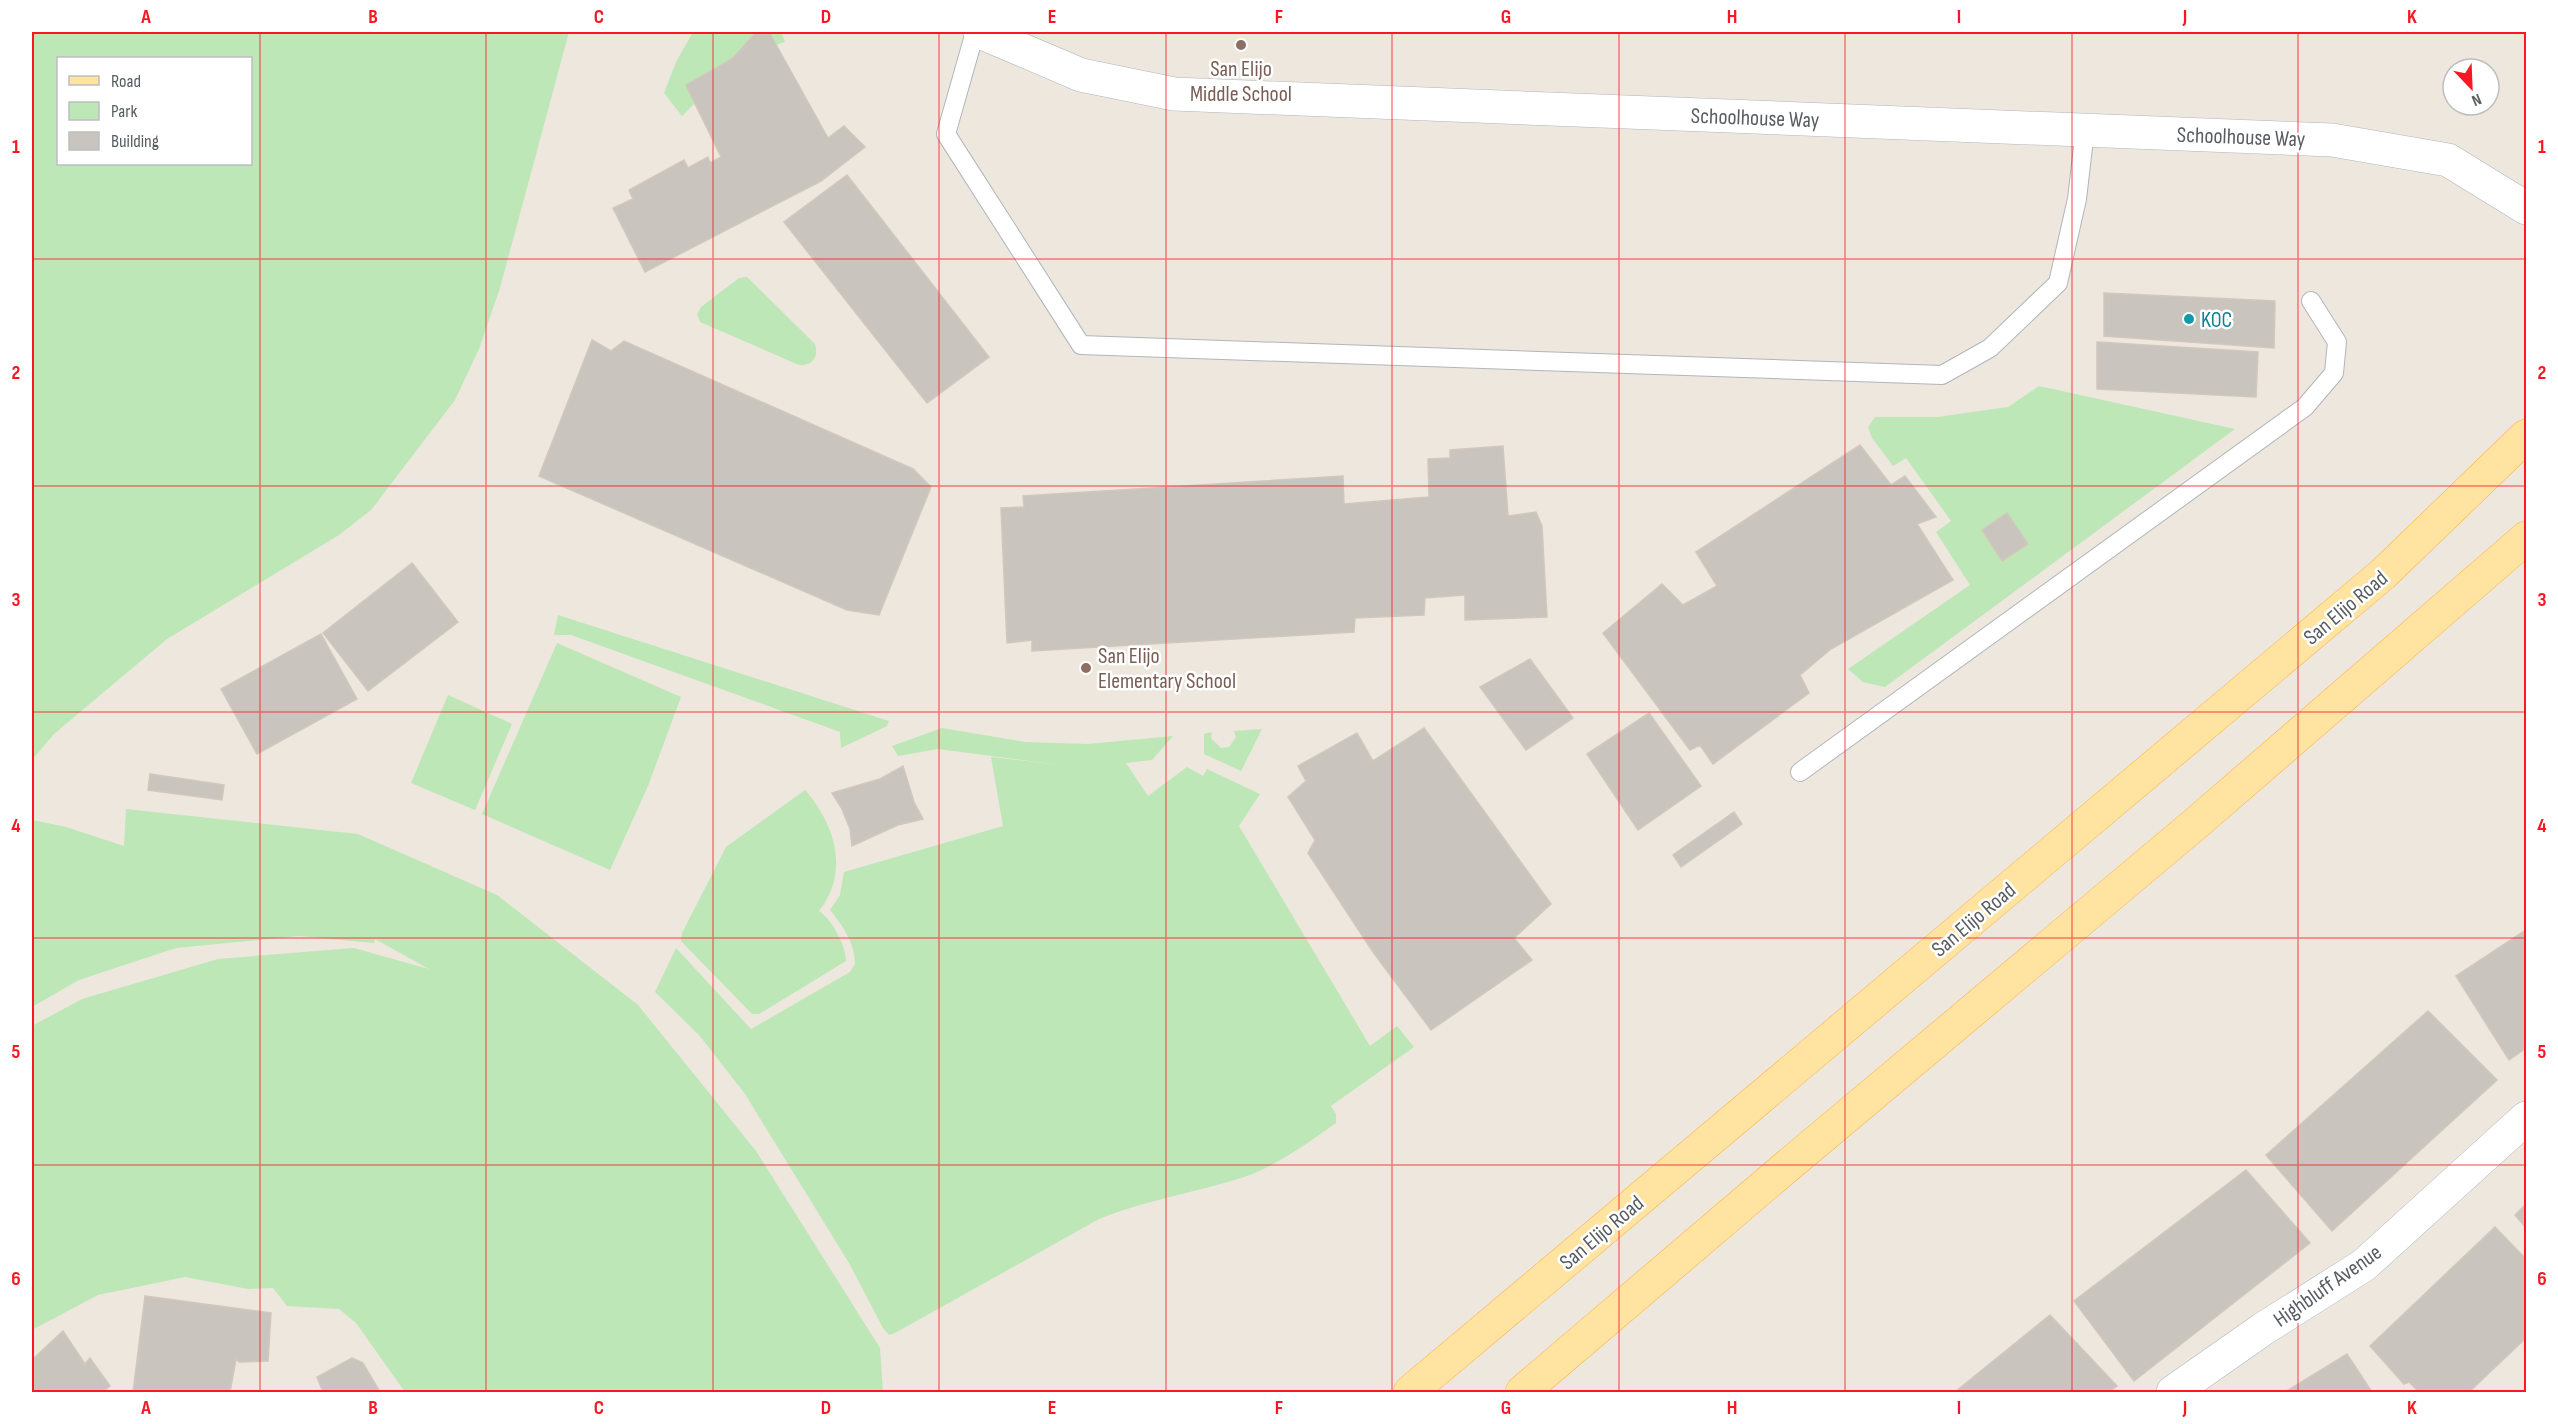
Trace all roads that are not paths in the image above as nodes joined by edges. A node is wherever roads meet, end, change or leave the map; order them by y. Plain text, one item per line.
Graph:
1 (975, 32) edge
2 (980, 32) edge
3 (2085, 130) junction
4 (2526, 208) edge
5 (2312, 301) dead end
6 (2526, 436) edge
7 (2526, 538) edge
8 (1800, 772) dead end
9 (2526, 1119) edge
10 (1410, 1392) edge
11 (1522, 1392) edge
12 (2173, 1392) edge

1 - 3 lane
2 - 3 street, Schoolhouse Way
3 - 4 street, Schoolhouse Way
5 - 8 lane
6 - 10 main road, San Elijo Road
7 - 11 main road
9 - 12 street, Highbluff Avenue

